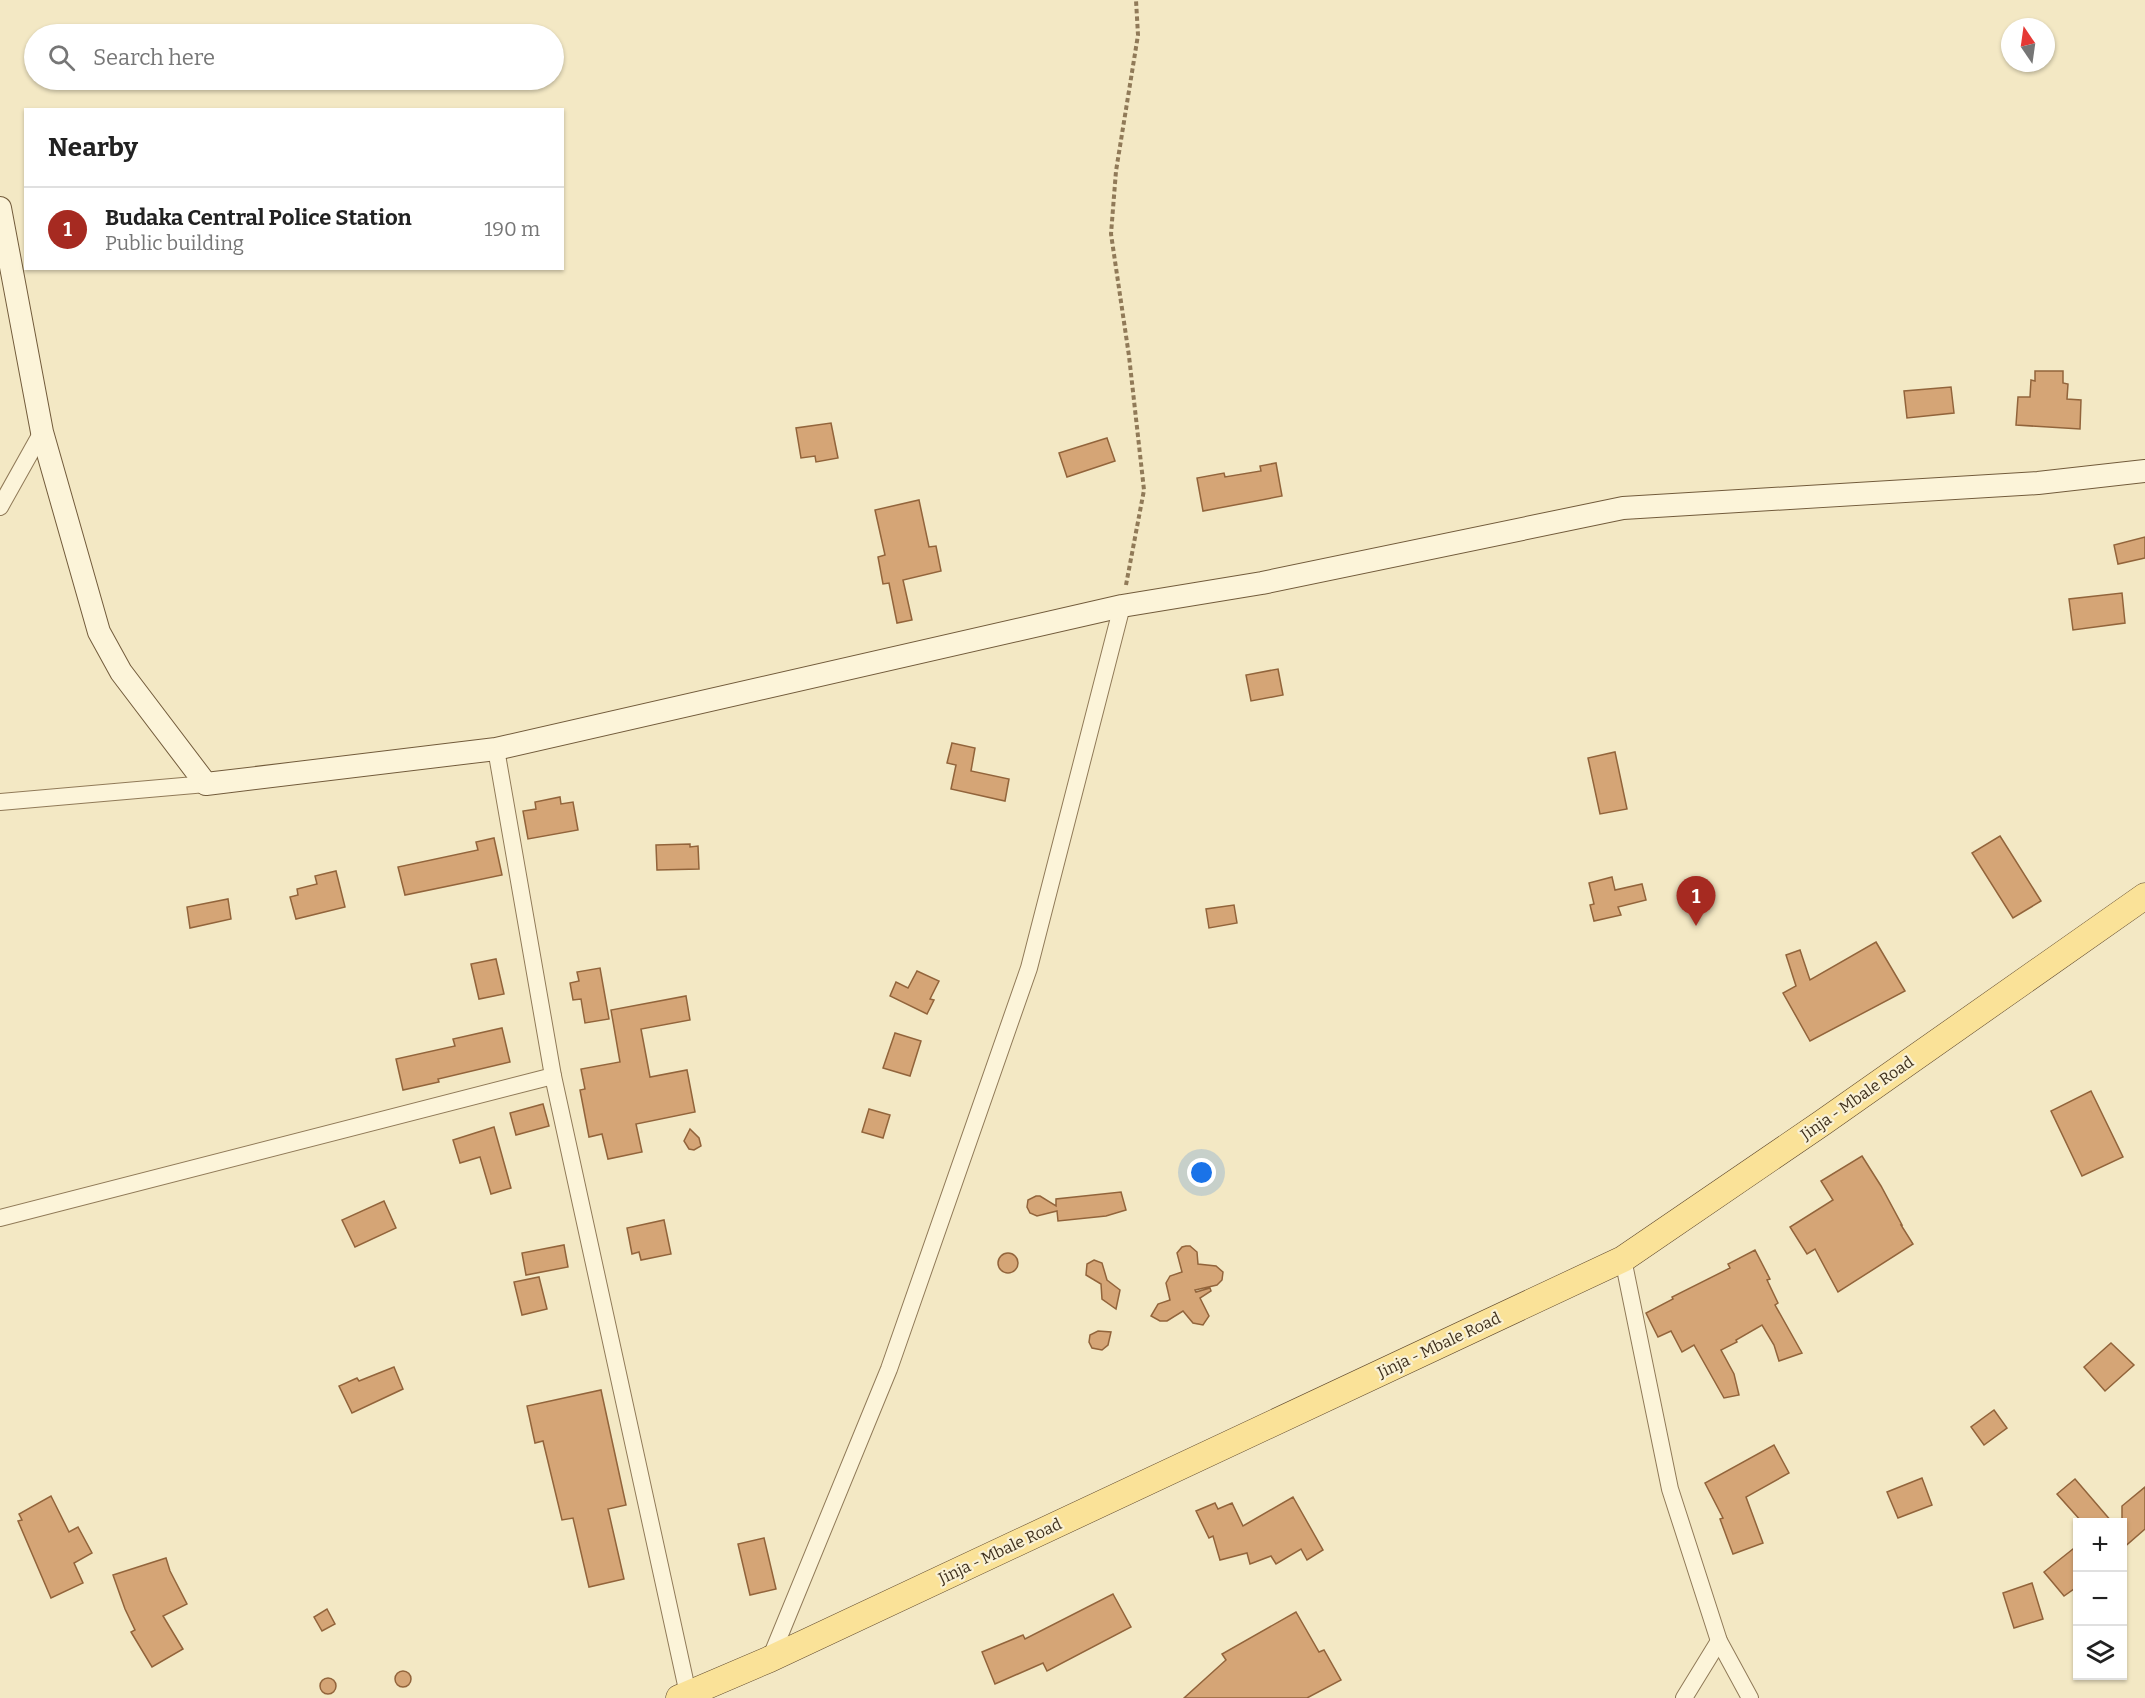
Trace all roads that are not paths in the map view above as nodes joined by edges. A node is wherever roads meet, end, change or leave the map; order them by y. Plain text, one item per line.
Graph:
1 (0, 208) edge
2 (42, 432) junction
3 (2145, 471) edge
4 (0, 507) edge
5 (1122, 606) junction
6 (496, 749) junction
7 (206, 784) junction
8 (0, 802) edge
9 (2145, 896) edge
10 (553, 1076) junction
11 (0, 1218) edge
12 (1623, 1259) junction
13 (1719, 1641) junction
14 (770, 1659) junction
15 (684, 1696) edge
16 (1684, 1698) edge
17 (1750, 1698) edge

1 - 2 street
2 - 4 street
2 - 7 street
3 - 5 street
5 - 6 street
5 - 14 street
6 - 7 street
6 - 10 street
7 - 8 street
9 - 12 main road, Jinja - Mbale Road
10 - 11 street
10 - 15 street
12 - 13 street
12 - 14 main road, Jinja - Mbale Road
13 - 16 street
13 - 17 street
14 - 15 main road, Jinja - Mbale Road

